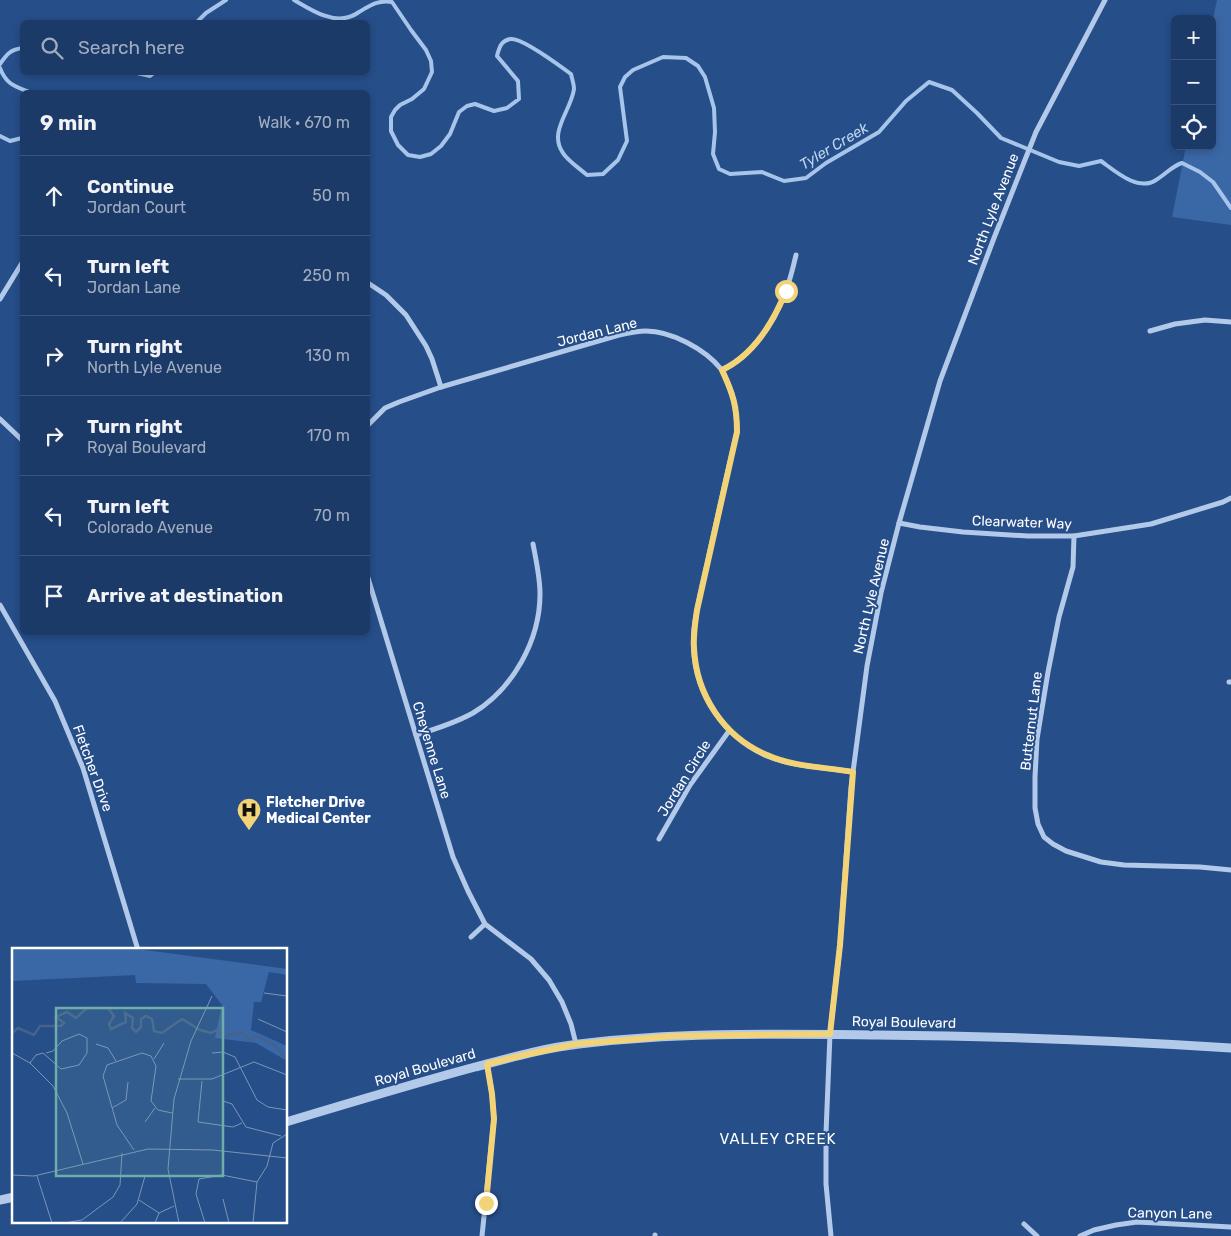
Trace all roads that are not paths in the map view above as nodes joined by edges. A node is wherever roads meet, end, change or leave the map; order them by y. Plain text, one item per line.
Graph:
1 (1105, 0) edge
2 (796, 255) dead end
3 (20, 266) edge
4 (370, 284) edge
5 (0, 299) edge
6 (1231, 322) edge
7 (1150, 332) dead end
8 (722, 370) junction
9 (441, 387) junction
10 (0, 419) edge
11 (370, 423) edge
12 (20, 438) edge
13 (1231, 498) edge
14 (899, 523) junction
15 (1074, 536) junction
16 (533, 544) dead end
17 (370, 585) edge
18 (0, 605) edge
19 (729, 731) junction
20 (416, 735) junction
21 (853, 772) junction
22 (659, 839) dead end
23 (1231, 870) edge
24 (485, 924) junction
25 (470, 937) dead end
26 (137, 948) edge
27 (830, 1034) junction
28 (576, 1044) junction
29 (1231, 1048) edge
30 (487, 1064) junction
31 (288, 1121) edge
32 (1024, 1224) dead end
33 (1231, 1227) edge
34 (482, 1236) edge
35 (831, 1236) edge
36 (1037, 1236) edge
37 (1080, 1236) edge

1 - 14 street, North Lyle Avenue
2 - 8 street
3 - 5 street
4 - 9 street
6 - 7 street
8 - 9 street, Jordan Lane
8 - 19 street, Jordan Lane
9 - 11 street
10 - 12 street
13 - 15 street, Clearwater Way
14 - 15 street, Clearwater Way
14 - 21 street, North Lyle Avenue
15 - 23 street, Butternut Lane
16 - 20 street
17 - 20 street, Cheyenne Lane
18 - 26 street, Fletcher Drive
19 - 21 street, Jordan Lane
19 - 22 street, Jordan Circle
20 - 24 street, Cheyenne Lane
21 - 27 street, North Lyle Avenue
24 - 25 street
24 - 28 street, Cheyenne Lane
27 - 28 street, Royal Boulevard
27 - 29 street, Royal Boulevard
27 - 35 street, North Lyle Avenue
28 - 30 street, Royal Boulevard
30 - 31 street, Royal Boulevard
30 - 34 street
32 - 36 street
33 - 37 street, Canyon Lane

